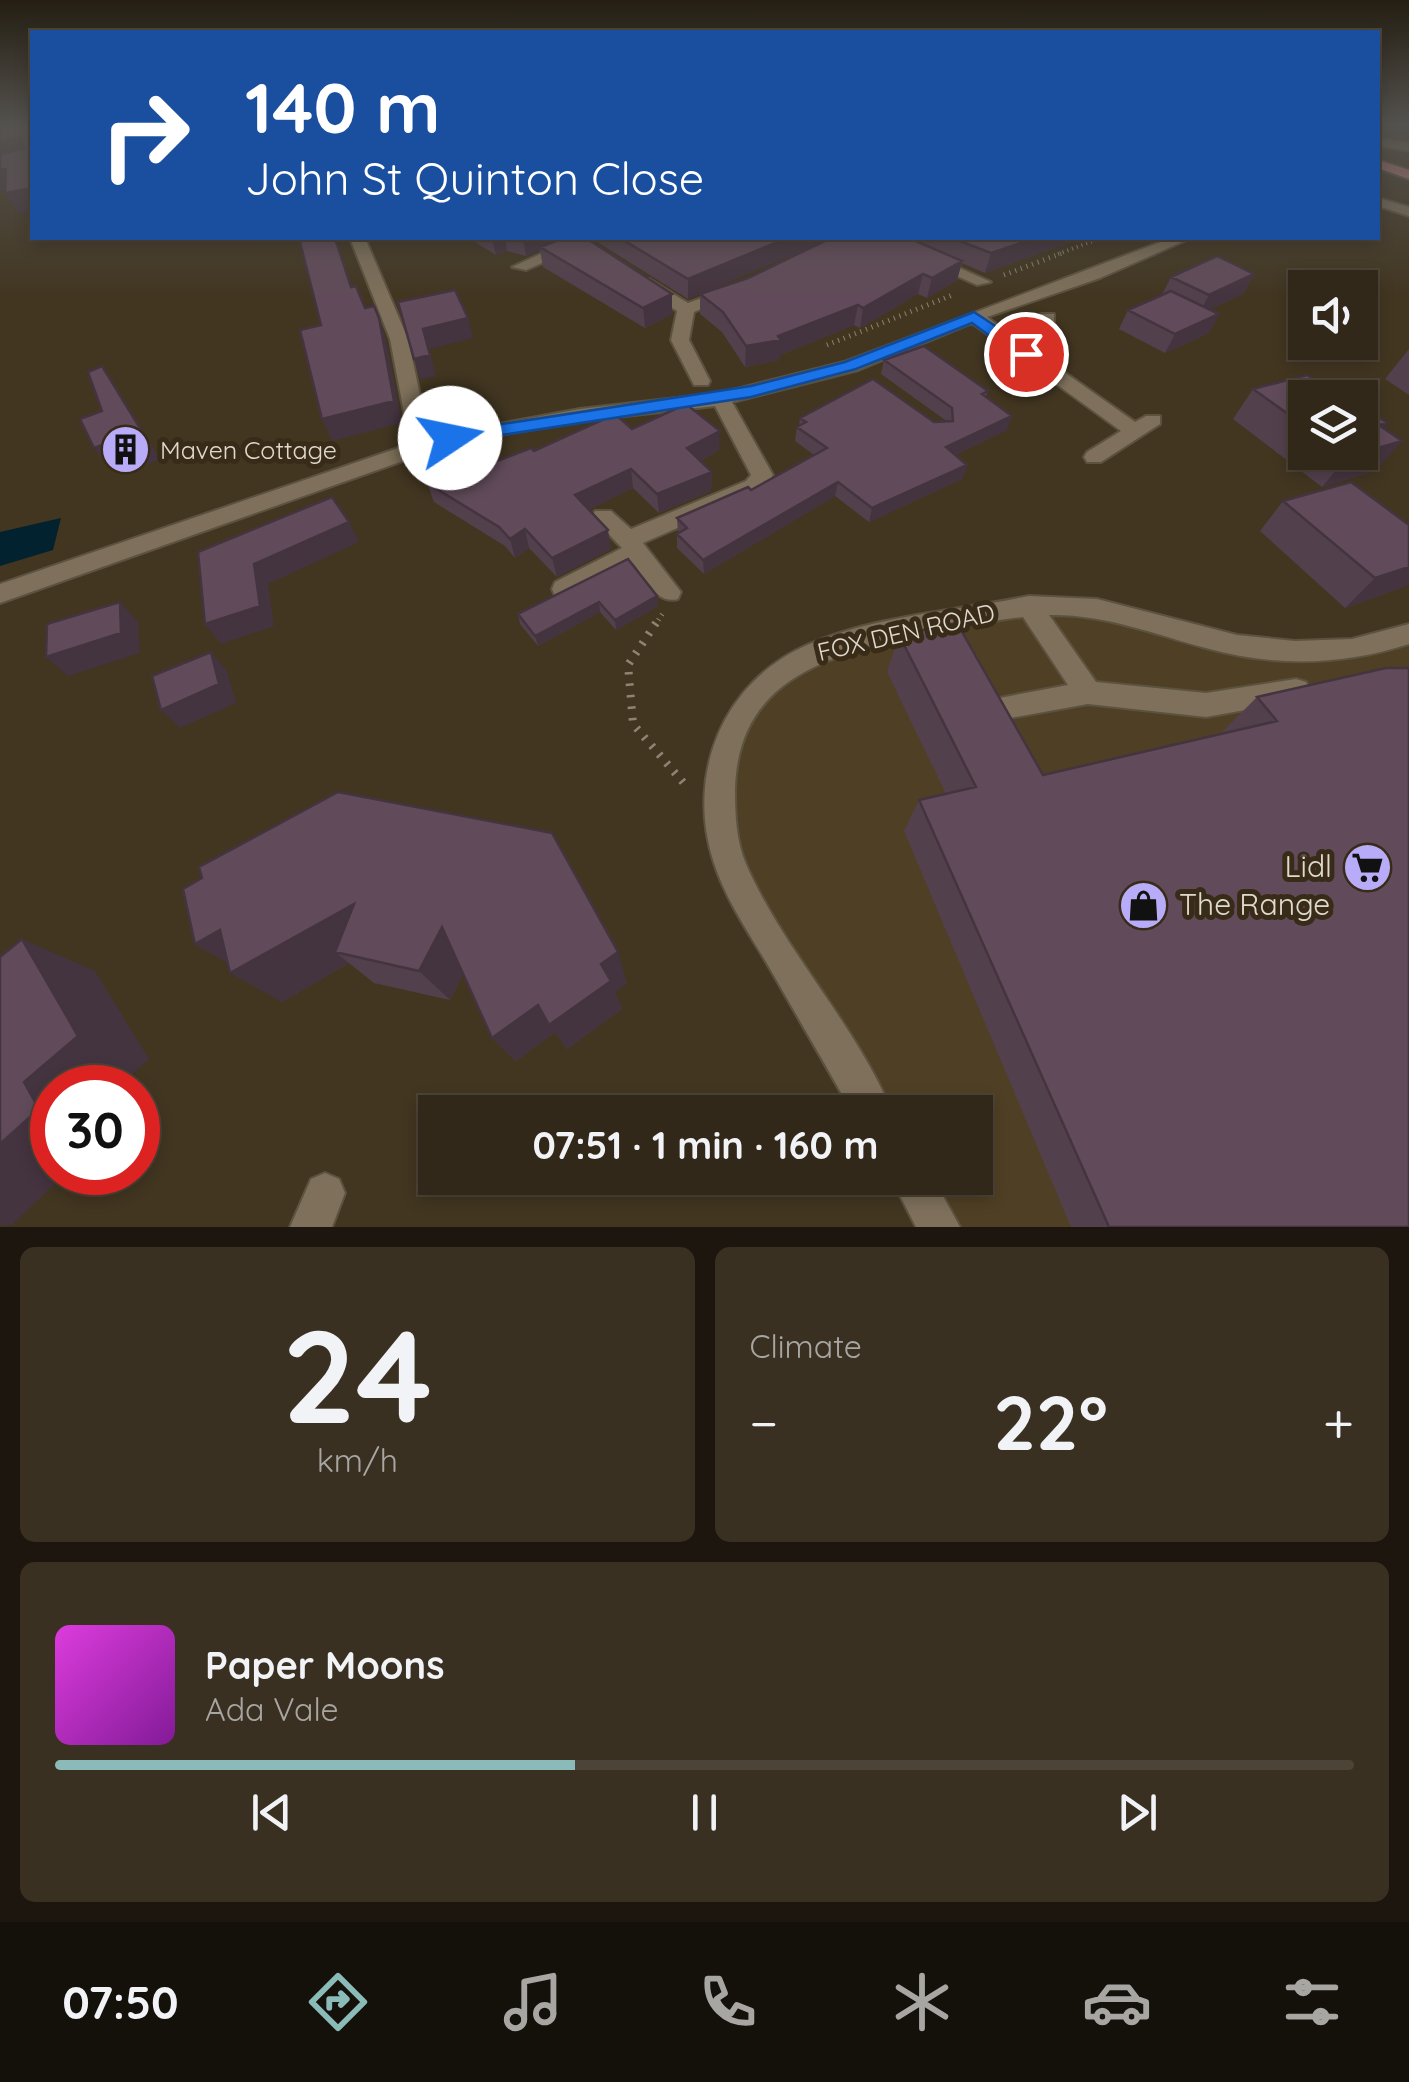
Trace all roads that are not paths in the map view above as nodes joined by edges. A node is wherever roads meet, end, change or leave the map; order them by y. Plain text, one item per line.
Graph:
1 (1380, 203) edge
2 (1409, 212) edge
3 (357, 240) edge
4 (885, 240) edge
5 (1178, 240) edge
6 (588, 246) edge
7 (520, 267) dead end
8 (626, 270) edge
9 (755, 282) edge
10 (983, 282) road end
11 (686, 309) junction
12 (974, 316) junction
13 (1048, 318) dead end
14 (999, 335) junction
15 (701, 381) dead end
16 (720, 398) junction
17 (1153, 420) dead end
18 (1134, 431) junction
19 (420, 446) junction
20 (1094, 457) dead end
21 (603, 517) dead end
22 (632, 546) junction
23 (564, 589) edge
24 (669, 592) road end
25 (0, 594) edge
26 (1029, 606) junction
27 (1409, 634) edge
28 (1315, 690) edge
29 (1088, 693) junction
30 (999, 708) edge
31 (863, 1095) edge
32 (920, 1195) edge
33 (939, 1227) edge

1 - 2 street
3 - 19 street
4 - 10 street
5 - 12 street
6 - 7 street
8 - 11 street
9 - 11 street
11 - 15 street
12 - 14 street
12 - 16 street
13 - 14 street
14 - 18 street
16 - 19 street
16 - 22 street
17 - 18 street
18 - 20 street
19 - 25 street
21 - 22 street
22 - 23 street
22 - 24 street
26 - 27 street, FOX DEN ROAD
26 - 29 street
26 - 31 street, FOX DEN ROAD
28 - 29 street
29 - 30 street
32 - 33 street

